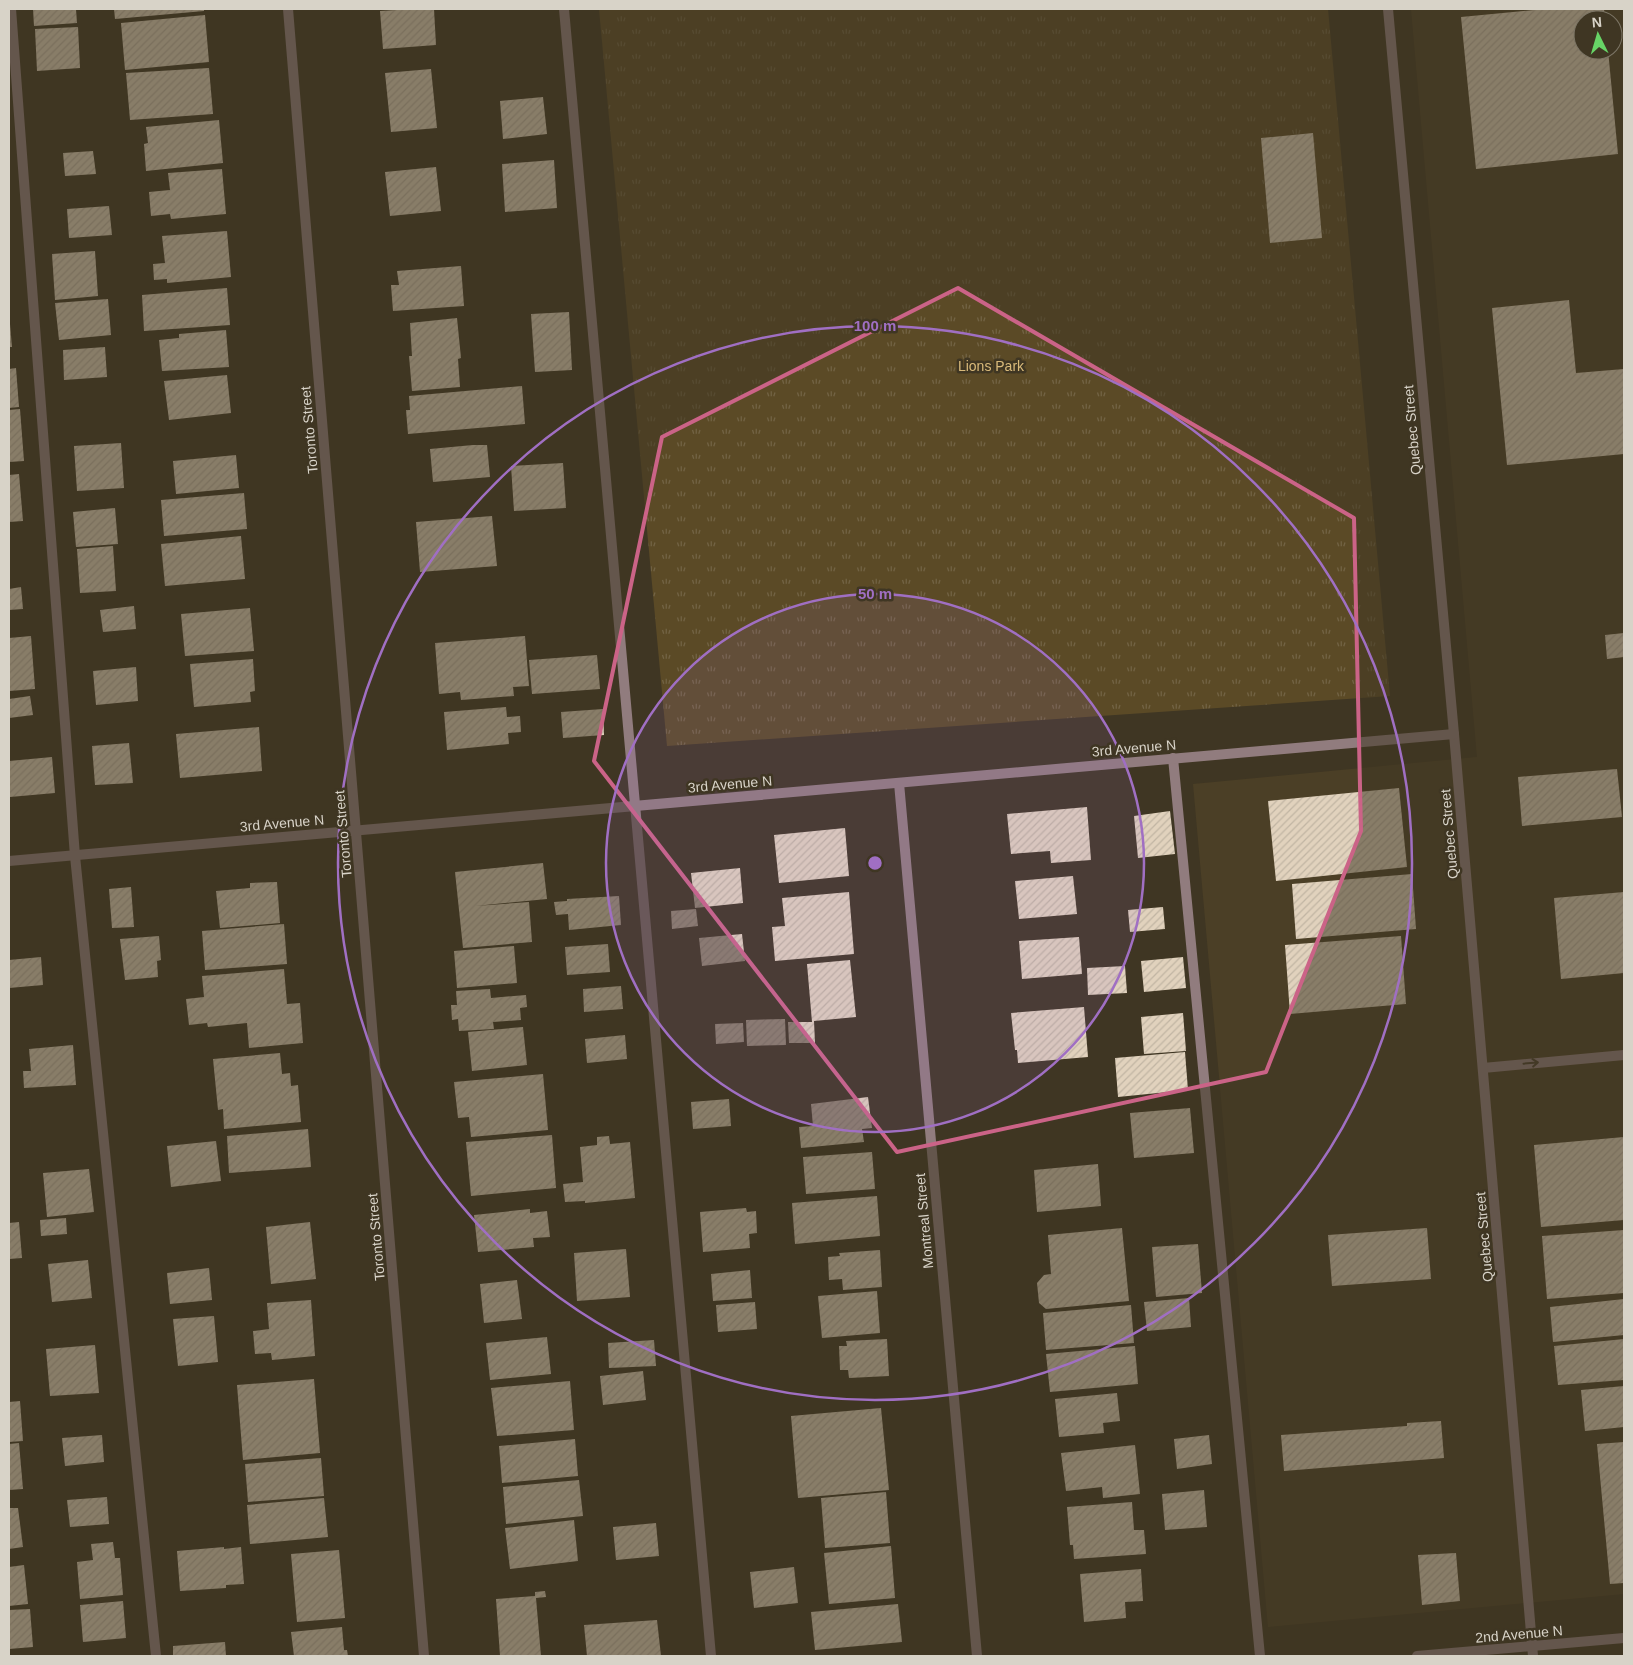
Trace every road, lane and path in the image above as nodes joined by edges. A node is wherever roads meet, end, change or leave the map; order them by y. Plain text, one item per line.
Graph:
1 (11, 9) edge
2 (288, 9) edge
3 (564, 9) edge
4 (1388, 9) edge
5 (1454, 734) junction
6 (1173, 758) junction
7 (899, 783) junction
8 (634, 806) junction
9 (357, 830) junction
10 (75, 856) junction
11 (9, 861) edge
12 (1624, 1055) edge
13 (1483, 1068) junction
14 (1624, 1638) edge
15 (1533, 1651) edge
16 (156, 1656) edge
17 (424, 1656) edge
18 (711, 1656) edge
19 (977, 1656) edge
20 (1260, 1656) edge
21 (1417, 1656) edge

1 - 10 street
2 - 9 street, Toronto Street
3 - 8 street
4 - 5 street, Quebec Street
5 - 6 street, 3rd Avenue N
5 - 13 street, Quebec Street
6 - 7 street, 3rd Avenue N
6 - 20 street
7 - 8 street, 3rd Avenue N
7 - 19 street, Montreal Street
8 - 9 street, 3rd Avenue N
8 - 18 street
9 - 10 street, 3rd Avenue N
9 - 17 street, Toronto Street
10 - 11 street, 3rd Avenue N
10 - 16 street
13 -> 12 street
13 - 15 street, Quebec Street
14 - 15 street, 2nd Avenue N
15 - 21 street, 2nd Avenue N

